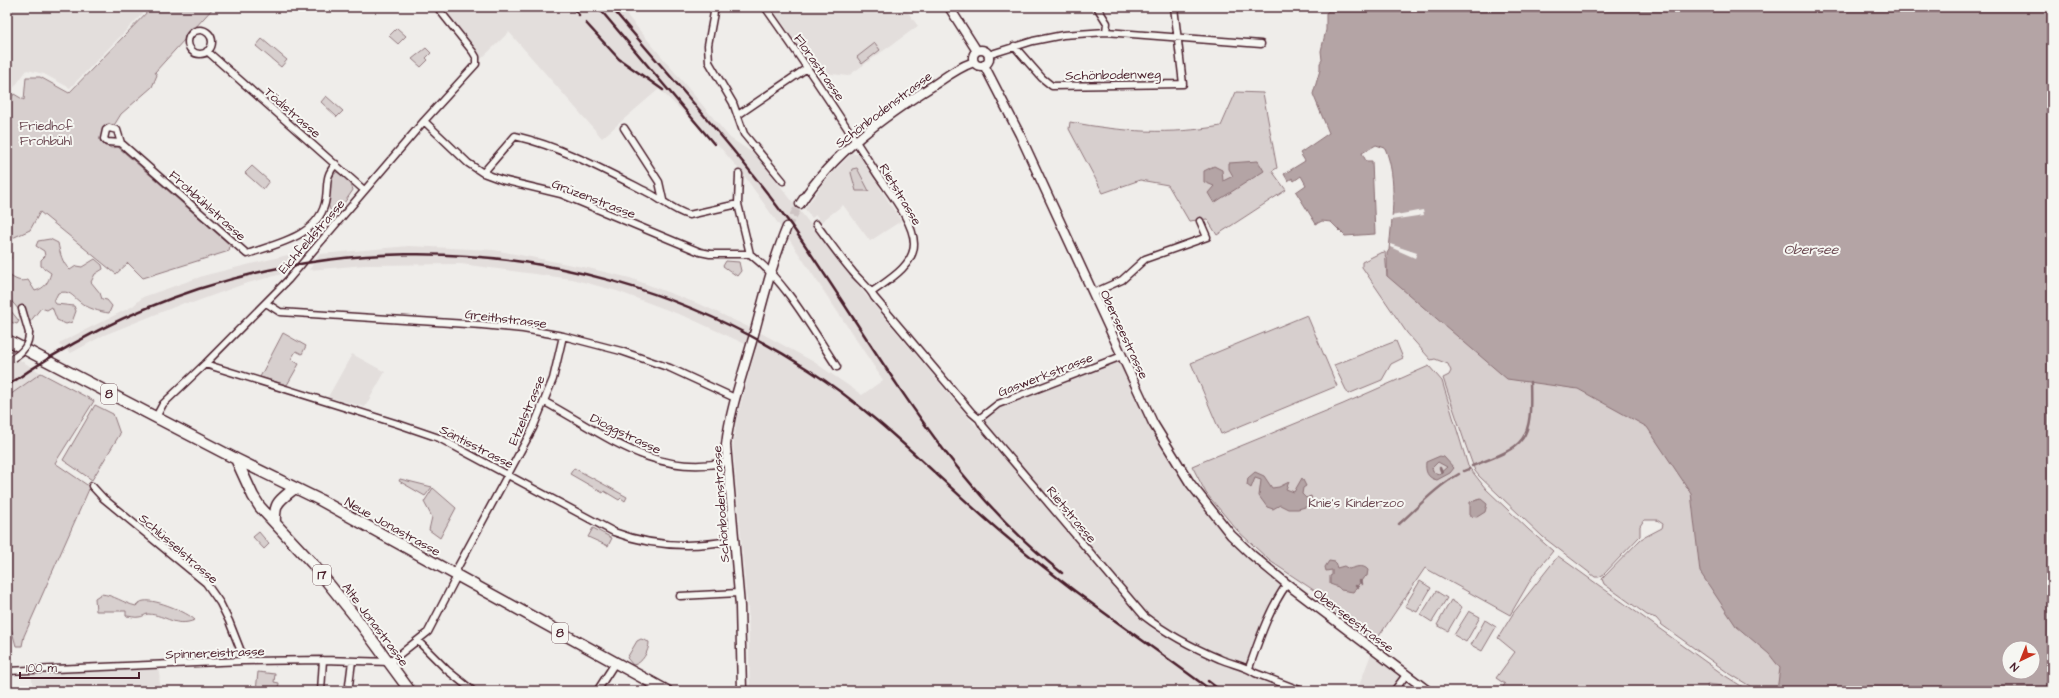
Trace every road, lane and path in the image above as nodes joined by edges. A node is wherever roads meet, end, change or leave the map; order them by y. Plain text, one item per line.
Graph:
1 (437, 7) edge
2 (715, 7) edge
3 (765, 7) edge
4 (949, 7) edge
5 (1097, 7) edge
6 (1174, 7) edge
7 (1106, 32) junction
8 (1178, 38) junction
9 (1261, 44) dead end
10 (1014, 46) junction
11 (207, 51) dead end
12 (977, 51) junction
13 (988, 55) junction
14 (974, 62) junction
15 (984, 65) junction
16 (807, 68) junction
17 (738, 115) junction
18 (424, 121) junction
19 (624, 128) dead end
20 (856, 141) junction
21 (121, 144) dead end
22 (336, 164) junction
23 (483, 172) junction
24 (739, 174) dead end
25 (783, 182) dead end
26 (364, 190) junction
27 (663, 200) junction
28 (738, 204) junction
29 (800, 204) tunnel mouth
30 (1200, 221) dead end
31 (816, 224) dead end
32 (787, 227) tunnel mouth
33 (750, 254) junction
34 (771, 273) junction
35 (872, 292) junction
36 (1093, 293) junction
37 (266, 303) junction
38 (22, 309) dead end
39 (563, 336) junction
40 (7, 340) edge
41 (1122, 356) junction
42 (10, 358) edge
43 (205, 364) junction
44 (837, 367) dead end
45 (735, 398) junction
46 (545, 402) junction
47 (156, 417) junction
48 (979, 419) junction
49 (236, 460) junction
50 (726, 462) junction
51 (509, 474) junction
52 (92, 486) dead end
53 (295, 488) junction
54 (275, 524) junction
55 (734, 540) junction
56 (456, 575) junction
57 (1287, 584) junction
58 (739, 593) junction
59 (680, 596) dead end
60 (418, 641) junction
61 (323, 660) junction
62 (243, 661) junction
63 (352, 661) junction
64 (390, 662) junction
65 (615, 663) junction
66 (1249, 668) junction
67 (7, 671) edge
68 (1406, 675) junction
69 (350, 685) dead end
70 (321, 691) edge
71 (410, 691) edge
72 (473, 691) edge
73 (597, 691) edge
74 (667, 691) edge
75 (742, 691) edge
76 (1302, 691) edge
77 (1394, 691) edge
78 (1428, 691) edge

1 - 18 street, Eichfeldstrasse
2 - 17 street
3 - 16 street, Florastrasse
4 - 12 street
5 - 7 street
6 - 8 street
7 - 8 street
7 - 10 street
8 - 9 street
8 - 10 street, Schönbodenweg
10 - 13 street
11 - 22 street, Tödistrasse
12 - 13 street
12 - 14 street
13 - 15 street
14 - 15 street
14 - 20 street, Schönbodenstrasse
15 - 36 street, Oberseestrasse
16 - 17 street
16 - 20 street, Florastrasse
17 - 25 street
18 - 23 street, Grüzenstrasse
18 - 26 street, Eichfeldstrasse
19 - 27 street
20 - 29 street, Schönbodenstrasse
20 - 35 street, Rietstrasse
21 - 22 street, Frohbühlstrasse
22 - 26 street, Tödistrasse
23 - 27 street
23 - 33 street, Grüzenstrasse
24 - 28 street
26 - 37 street, Eichfeldstrasse
27 - 28 street
28 - 33 street
30 - 36 street
31 - 35 street, Rietstrasse
32 - 34 street, Schönbodenstrasse
33 - 34 street
34 - 44 street
34 - 45 street, Schönbodenstrasse
35 - 48 street, Rietstrasse
36 - 41 street, Oberseestrasse
37 - 39 street, Greithstrasse
37 - 43 street, Eichfeldstrasse
38 - 42 street, bridge
39 - 45 street, Greithstrasse
39 - 46 street, Etzelstrasse
40 - 47 main road, 8
41 - 48 street, Gaswerkstrasse
41 - 57 street, Oberseestrasse
43 - 47 street, Eichfeldstrasse
43 - 51 street, Säntisstrasse
45 - 50 street, Schönbodenstrasse
46 - 50 street, Dioggstrasse
46 - 51 street, Etzelstrasse
47 - 49 main road, Neue Jonastrasse / 8
48 - 66 street, Rietstrasse
49 - 53 main road, Neue Jonastrasse / 8
49 - 54 main road, Alte Jonastrasse / 17
50 - 55 street, Schönbodenstrasse
51 - 55 street, Säntisstrasse
51 - 56 street, Etzelstrasse
52 - 62 street, Schlüsselstrasse
53 - 54 main road
53 - 56 main road, Neue Jonastrasse / 8
54 - 64 main road, Alte Jonastrasse / 17
55 - 58 street, Schönbodenstrasse
56 - 60 street, Etzelstrasse
56 - 65 main road, Neue Jonastrasse / 8
57 - 66 street
57 - 68 street, Oberseestrasse
58 - 59 street
58 - 75 street, Schönbodenstrasse
60 - 64 street, Etzelstrasse
60 - 72 street
61 - 62 street, Spinnereistrasse
61 - 63 street, Spinnereistrasse
61 - 70 street
62 - 67 street, Spinnereistrasse
63 - 64 street, Spinnereistrasse
63 - 69 street
64 - 71 main road, Alte Jonastrasse / 17
65 - 73 street
65 - 74 main road, Neue Jonastrasse / 8
66 - 76 street, Rietstrasse
68 - 77 street
68 - 78 street, Oberseestrasse

